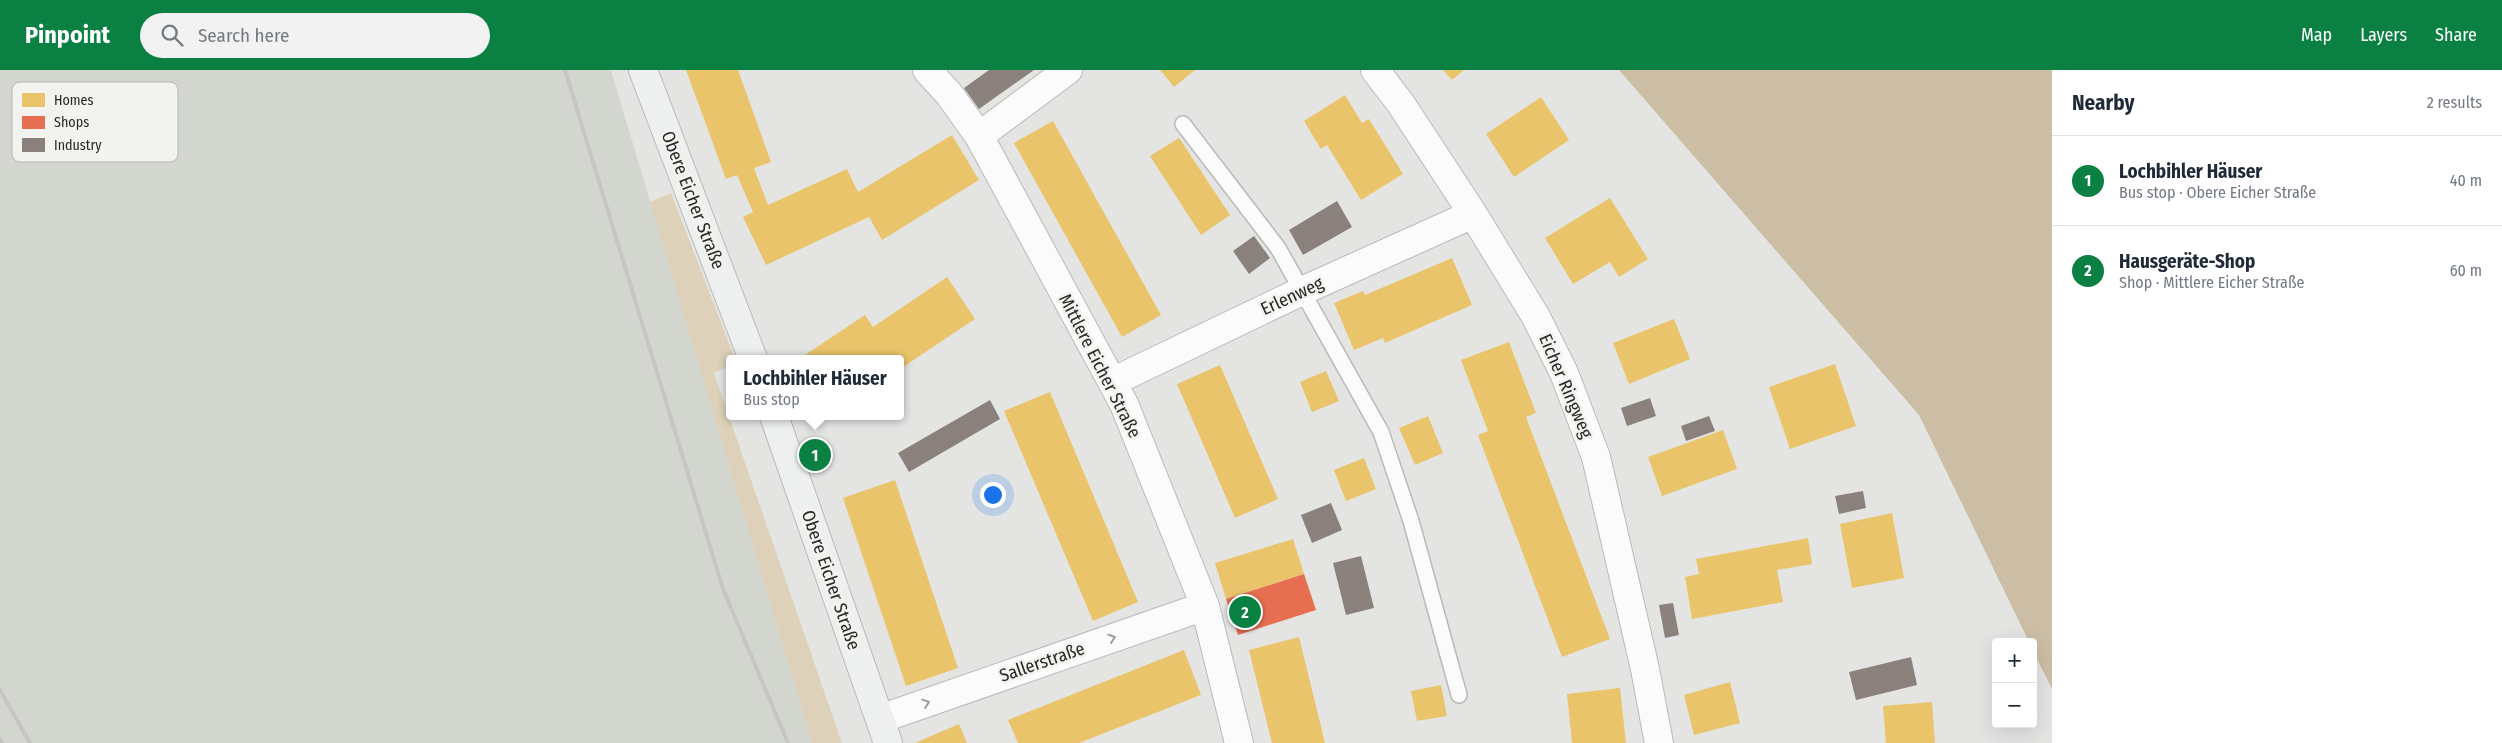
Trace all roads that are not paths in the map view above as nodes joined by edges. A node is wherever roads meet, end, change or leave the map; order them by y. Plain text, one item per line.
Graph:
1 (643, 70) edge
2 (927, 70) edge
3 (1068, 70) edge
4 (1375, 70) edge
5 (1183, 124) dead end
6 (979, 136) junction
7 (1473, 214) junction
8 (1302, 291) junction
9 (751, 355) edge
10 (1112, 382) junction
11 (775, 420) edge
12 (1205, 606) junction
13 (1459, 695) dead end
14 (884, 731) edge
15 (1239, 743) edge
16 (1659, 743) edge

1 - 9 street, Obere Eicher Straße
2 - 6 street, Mittlere Eicher Straße
3 - 6 street
4 - 7 street, Eicher Ringweg
5 - 8 lane
6 - 10 street, Mittlere Eicher Straße
7 - 8 street, Erlenweg
7 - 16 street, Eicher Ringweg
8 - 10 street, Erlenweg
8 - 13 lane
10 - 12 street, Mittlere Eicher Straße
11 - 14 street, Obere Eicher Straße
14 -> 12 street, Sallerstraße
12 - 15 street, Mittlere Eicher Straße

